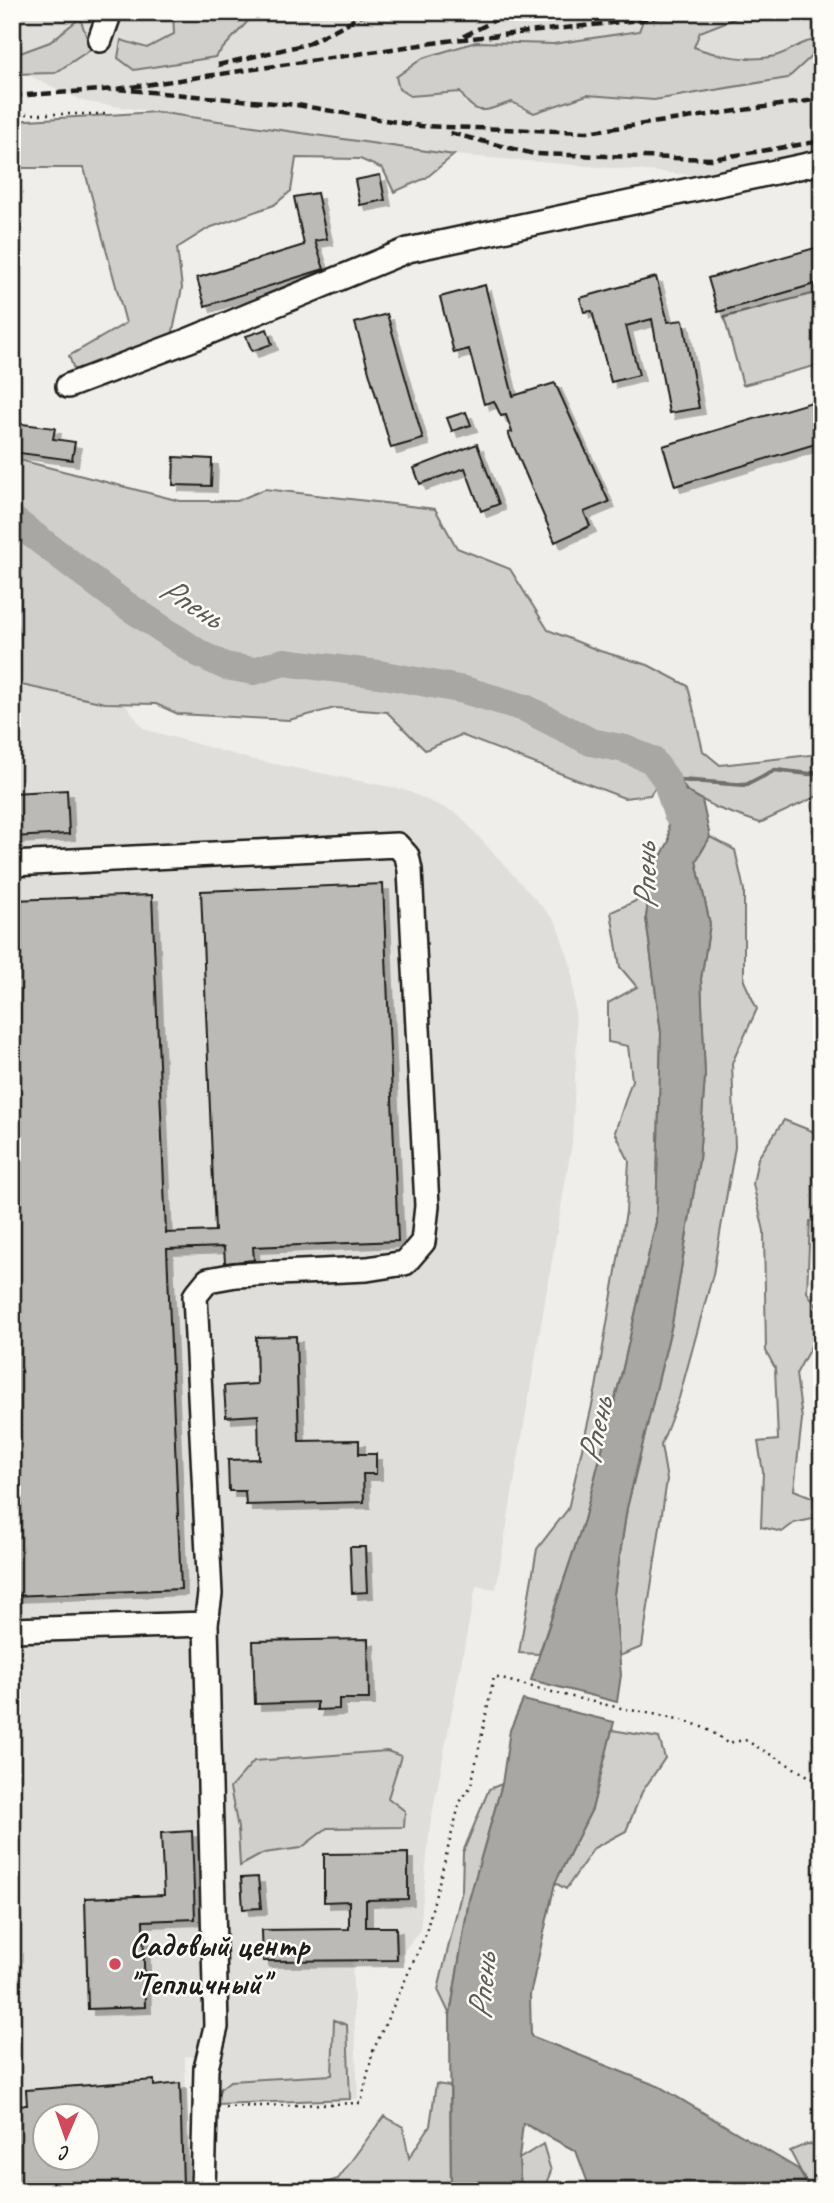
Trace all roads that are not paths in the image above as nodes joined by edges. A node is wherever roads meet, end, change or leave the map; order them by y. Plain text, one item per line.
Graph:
1 (110, 12) edge
2 (100, 40) dead end
3 (822, 162) edge
4 (68, 386) dead end
5 (12, 864) edge
6 (206, 1624) junction
7 (12, 1630) edge
8 (203, 2191) edge

1 - 2 lane
3 - 4 lane
5 - 6 lane
6 - 7 lane
6 - 8 lane

